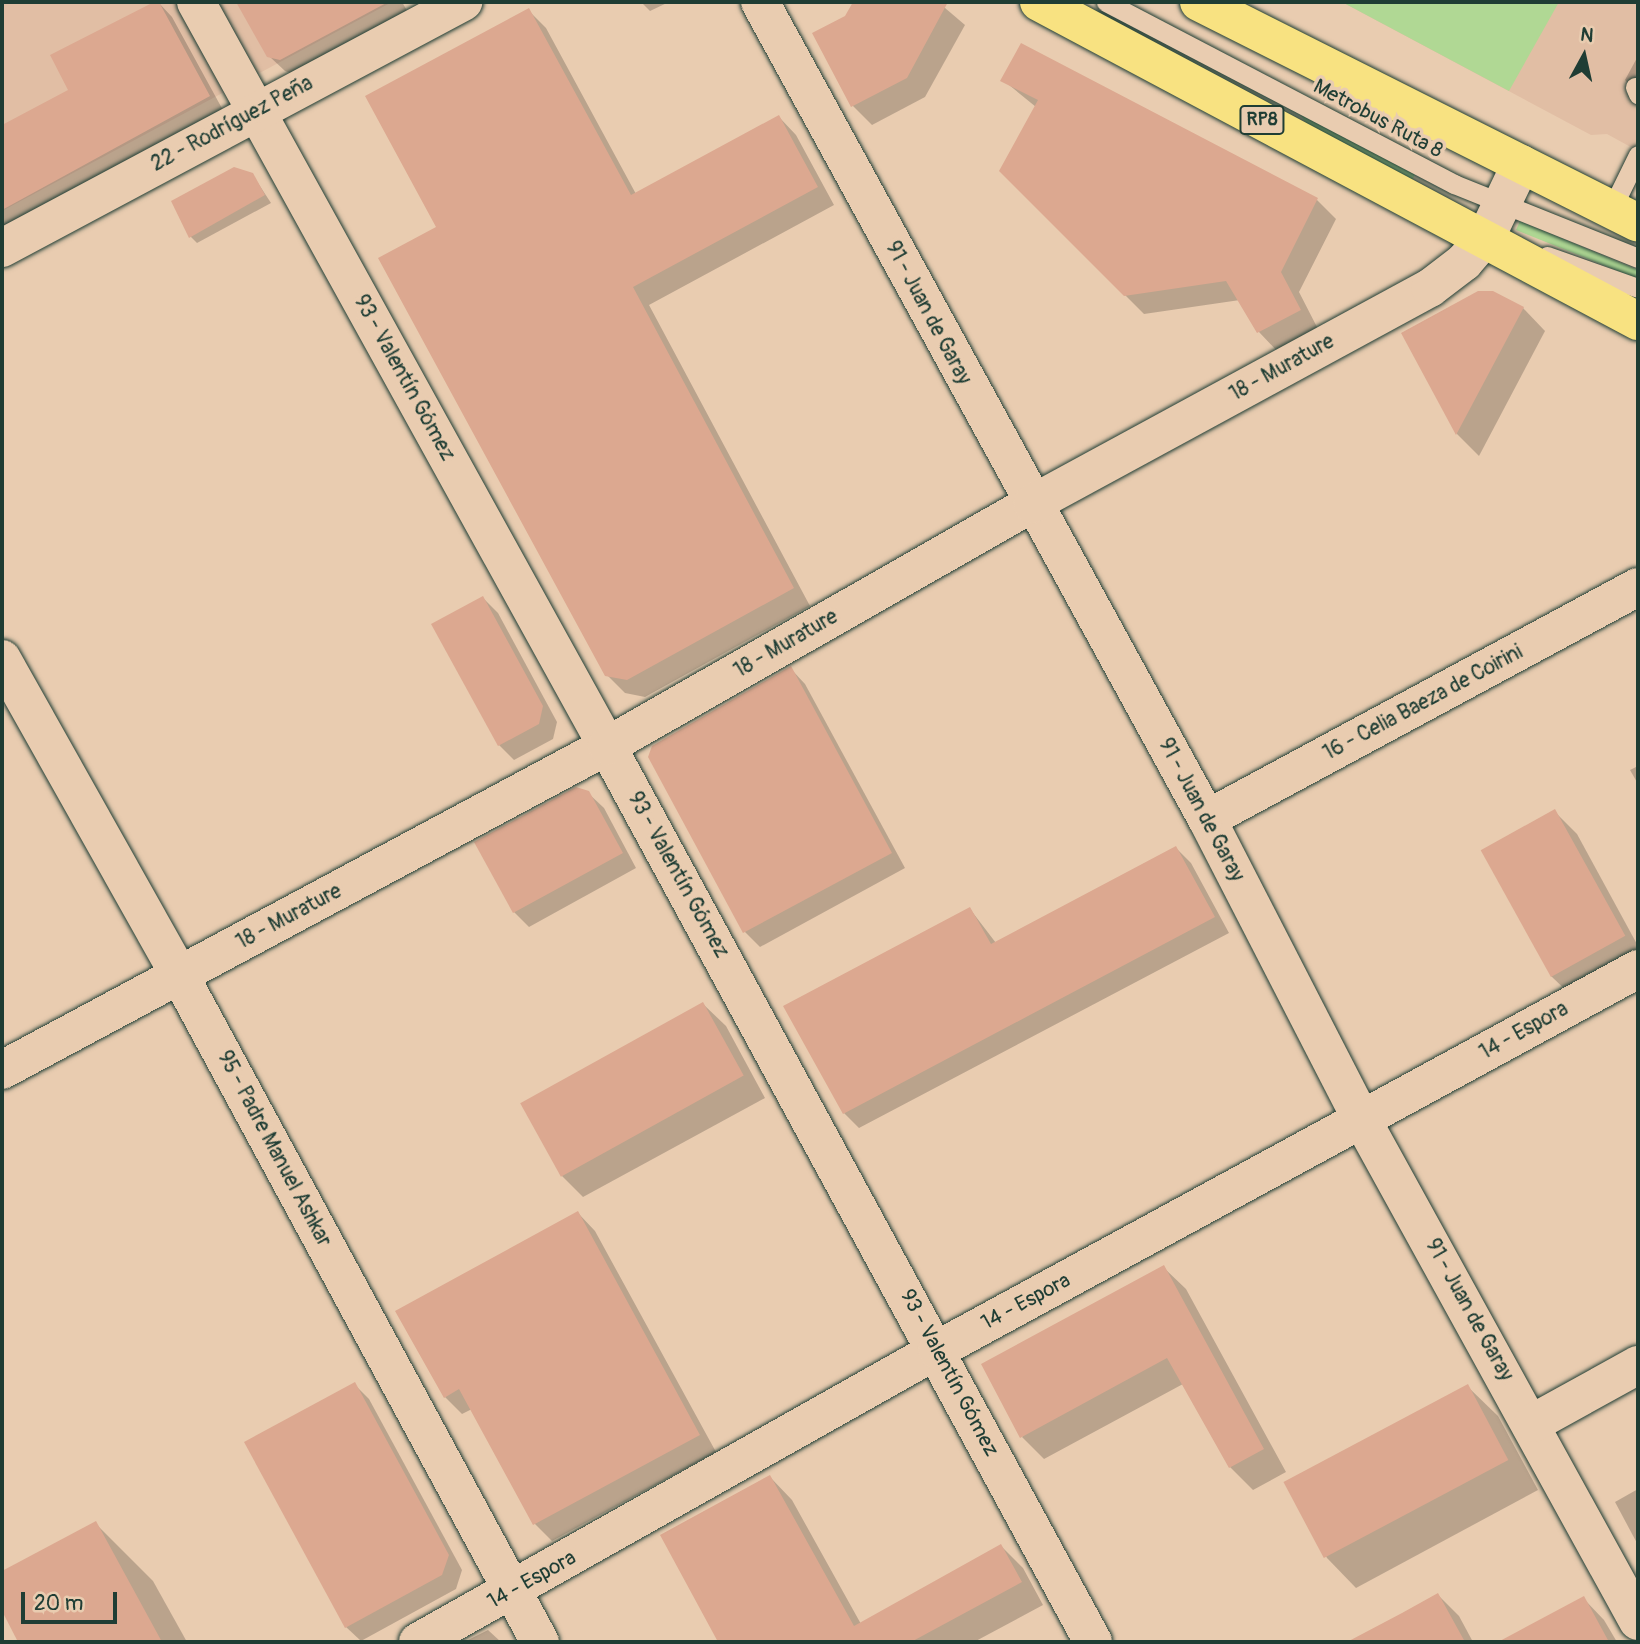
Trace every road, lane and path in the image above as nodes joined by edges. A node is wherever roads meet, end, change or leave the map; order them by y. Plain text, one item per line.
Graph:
1 (196, 2) edge
2 (463, 2) edge
3 (760, 2) edge
4 (1039, 2) edge
5 (1106, 2) edge
6 (1205, 4) edge
7 (257, 111) junction
8 (1638, 155) edge
9 (1521, 164) junction
10 (1503, 201) junction
11 (1625, 216) edge
12 (1486, 237) junction
13 (2, 248) edge
14 (1638, 258) edge
15 (1638, 288) edge
16 (1638, 321) edge
17 (1032, 504) junction
18 (1638, 587) edge
19 (2, 659) edge
20 (607, 746) junction
21 (1207, 819) junction
22 (1638, 969) edge
23 (180, 976) junction
24 (2, 1070) edge
25 (1362, 1120) junction
26 (937, 1350) junction
27 (1638, 1365) edge
28 (1533, 1423) junction
29 (513, 1591) junction
30 (1638, 1621) edge
31 (418, 1642) edge
32 (540, 1642) edge
33 (1093, 1642) edge

1 - 7 street, 93 - Valentín Gómez
2 - 7 street, 22 - Rodríguez Peña
3 - 17 street, 91 - Juan de Garay
4 - 12 main road, RP8
5 - 10 lane, Metrobus Ruta 8
6 - 9 main road
7 - 13 street, 22 - Rodríguez Peña
7 - 20 street, 93 - Valentín Gómez
8 - 11 lane
9 - 10 street, 18 - Murature
9 - 11 main road
10 - 12 street, 18 - Murature
10 - 14 lane, Metrobus Ruta 8
12 - 15 lane
12 - 16 main road, RP8
12 - 17 street, 18 - Murature
17 - 20 street, 18 - Murature
17 - 21 street, 91 - Juan de Garay
18 - 21 street, 16 - Celia Baeza de Coirini
19 - 23 street, 95 - Padre Manuel Ashkar
20 - 23 street, 18 - Murature
20 - 26 street, 93 - Valentín Gómez
21 - 25 street, 91 - Juan de Garay
22 - 25 street, 14 - Espora
23 - 24 street, 18 - Murature
23 - 29 street, 95 - Padre Manuel Ashkar
25 - 26 street, 14 - Espora
25 - 28 street, 91 - Juan de Garay
26 - 29 street, 14 - Espora
26 - 33 street, 93 - Valentín Gómez
27 - 28 street
28 - 30 street, 91 - Juan de Garay
29 - 31 street, 14 - Espora
29 - 32 street, 95 - Padre Manuel Ashkar

